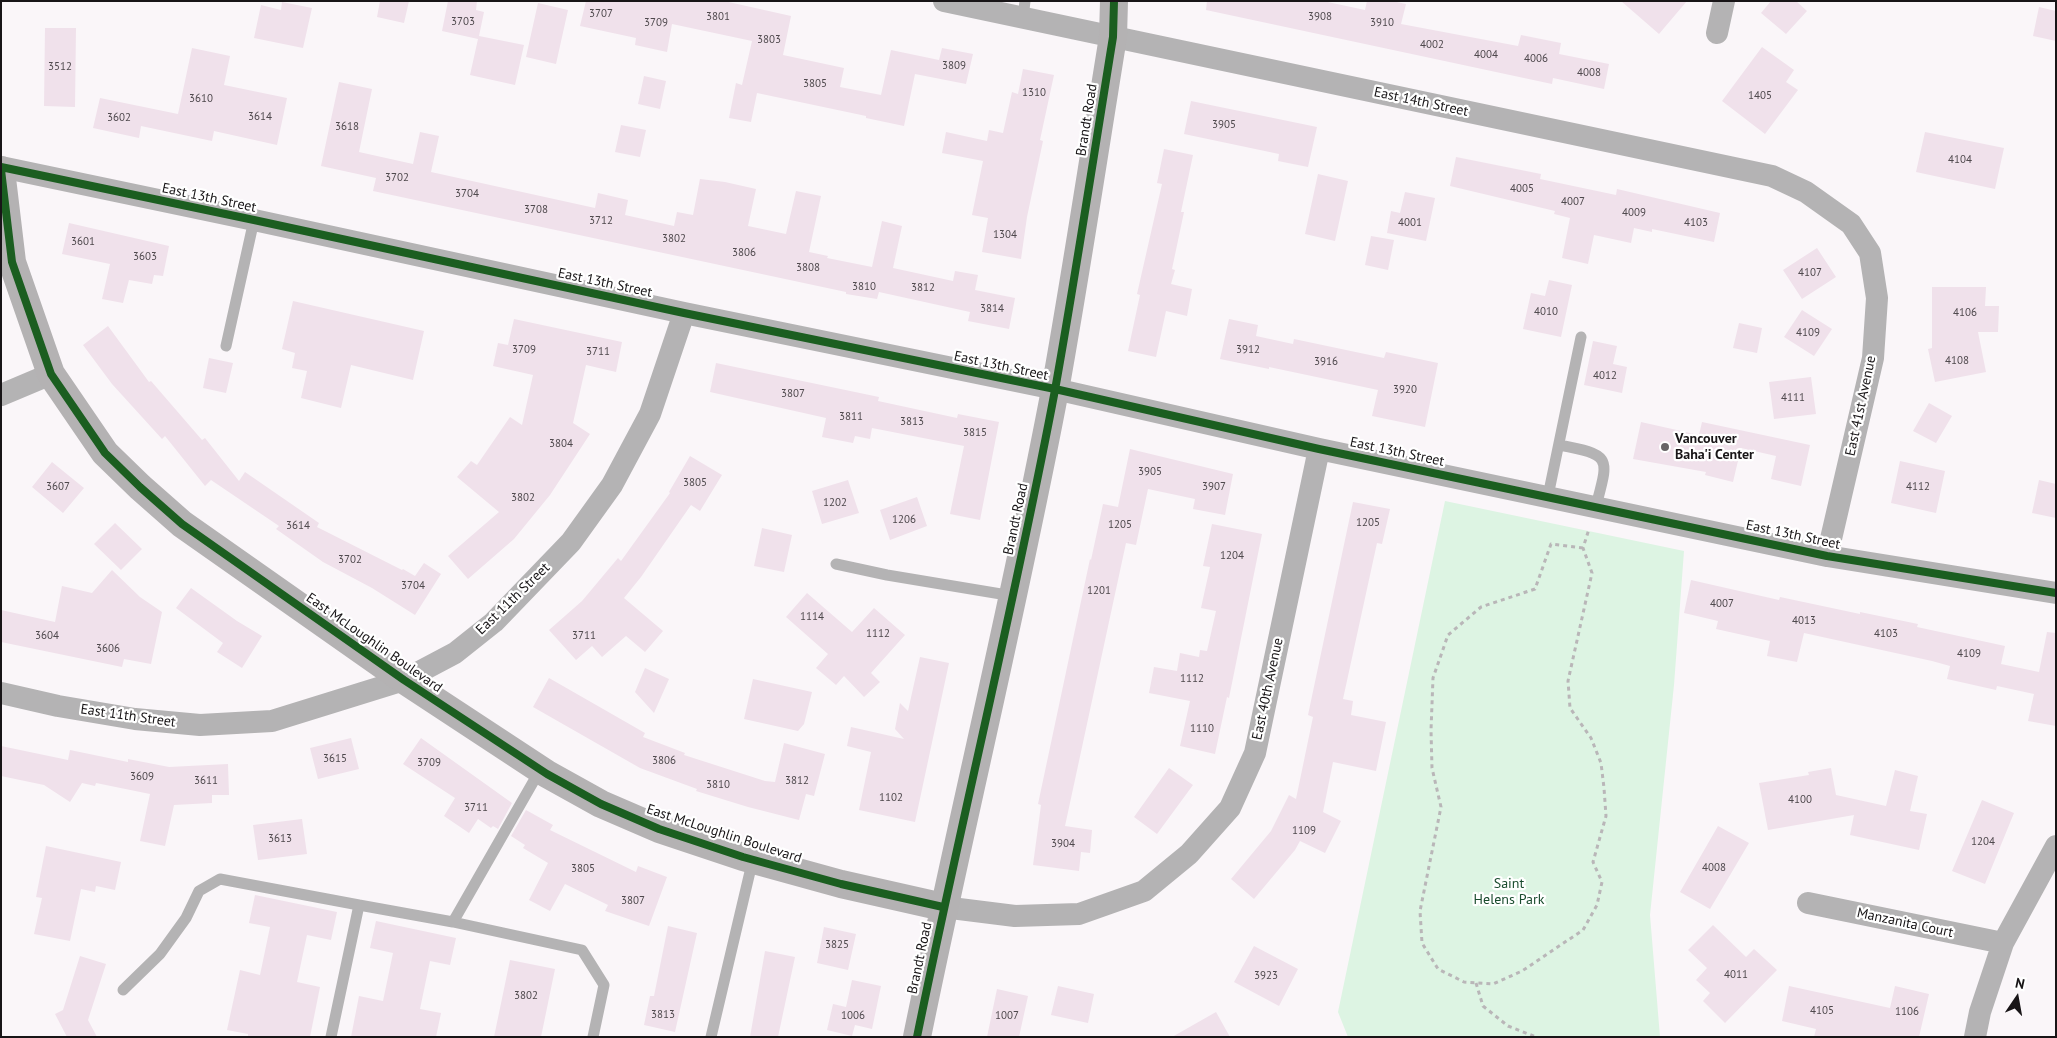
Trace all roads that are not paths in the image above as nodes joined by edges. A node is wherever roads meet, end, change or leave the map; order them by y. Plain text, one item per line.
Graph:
1 (944, 1) edge
2 (1114, 1) edge
3 (1724, 1) edge
4 (1024, 10) edge
5 (1717, 34) dead end
6 (1113, 37) junction
7 (1, 169) edge
8 (254, 220) junction
9 (1870, 253) joint
10 (684, 314) junction
11 (1581, 337) dead end
12 (226, 346) dead end
13 (50, 374) junction
14 (1055, 389) junction
15 (1, 395) edge
16 (1559, 445) junction
17 (1319, 449) junction
18 (1548, 496) junction
19 (1596, 506) junction
20 (1826, 556) junction
21 (836, 564) dead end
22 (2056, 593) edge
23 (1013, 596) junction
24 (404, 680) junction
25 (1, 694) edge
26 (540, 769) junction
27 (2056, 846) edge
28 (753, 859) junction
29 (1144, 890) joint
30 (1808, 903) dead end
31 (359, 905) junction
32 (943, 907) junction
33 (452, 922) junction
34 (2003, 944) junction
35 (123, 990) dead end
36 (331, 1037) edge
37 (593, 1037) edge
38 (711, 1037) edge
39 (917, 1037) edge
40 (1975, 1037) edge

1 - 4 street, East 14th Street
2 - 6 street, Brandt Road
3 - 5 street
4 - 6 street, East 14th Street
6 - 9 street, East 14th Street
6 - 14 street, Brandt Road
7 - 8 street, East 13th Street
7 - 13 street, East McLoughlin Boulevard
8 - 10 street, East 13th Street
8 - 12 lane
9 - 20 street, East 41st Avenue
10 - 14 street, East 13th Street
10 - 24 street, East 11th Street
11 - 16 lane
13 - 15 street
13 - 24 street, East McLoughlin Boulevard
14 - 17 street, East 13th Street
14 - 23 street, Brandt Road
16 - 18 lane
16 - 19 lane
17 - 18 street, East 13th Street
17 - 29 street, East 40th Avenue
18 - 19 street, East 13th Street
19 - 20 street, East 13th Street
20 - 22 street, East 13th Street
21 - 23 lane
23 - 32 street, Brandt Road
24 - 25 street, East 11th Street
24 - 26 street, East McLoughlin Boulevard
26 - 28 street, East McLoughlin Boulevard
26 - 33 lane
27 - 34 street
28 - 32 street, East McLoughlin Boulevard
28 - 38 lane
29 - 32 street, East McLoughlin Boulevard
30 - 34 street, Manzanita Court
31 - 33 lane
31 - 35 lane
31 - 36 lane
32 - 39 street, Brandt Road
33 - 37 lane
34 - 40 street

